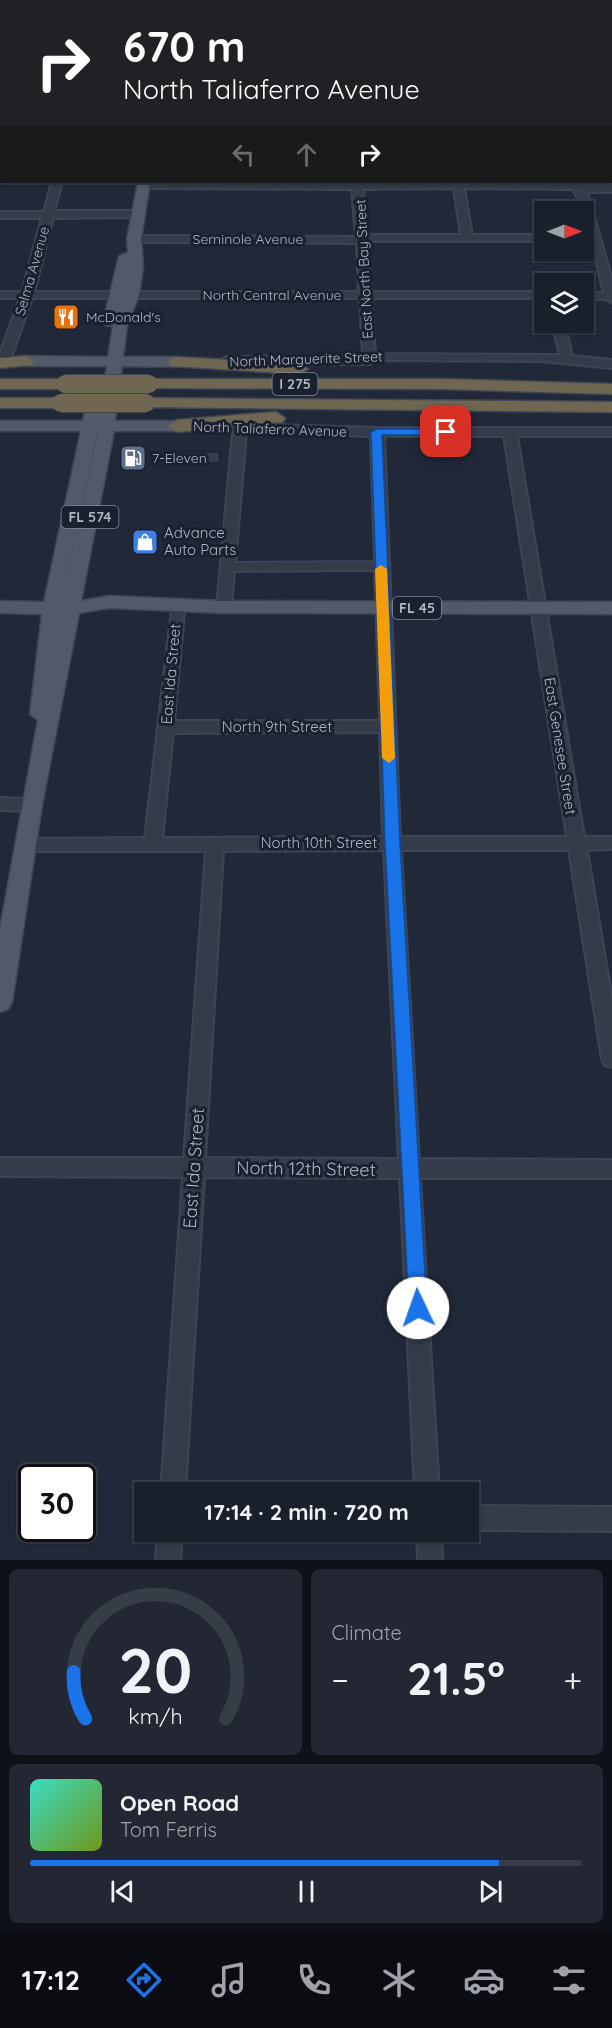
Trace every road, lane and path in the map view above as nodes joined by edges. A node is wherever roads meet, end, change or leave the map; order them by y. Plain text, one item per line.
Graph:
1 (57, 183) edge
2 (143, 184) edge
3 (242, 184) edge
4 (352, 184) edge
5 (459, 184) edge
6 (574, 184) edge
7 (612, 189) edge
8 (584, 201) edge
9 (0, 214) edge
10 (48, 214) junction
11 (139, 214) junction
12 (467, 238) junction
13 (534, 238) edge
14 (134, 239) junction
15 (362, 239) junction
16 (594, 239) edge
17 (612, 241) edge
18 (594, 248) edge
19 (0, 295) edge
20 (27, 295) junction
21 (124, 295) junction
22 (365, 295) junction
23 (534, 296) edge
24 (594, 296) edge
25 (611, 297) edge
26 (561, 333) edge
27 (107, 341) junction
28 (568, 356) junction
29 (25, 360) joint
30 (369, 360) junction
31 (1, 361) edge
32 (69, 361) junction
33 (109, 361) junction
34 (177, 362) junction
35 (612, 364) edge
36 (0, 384) edge
37 (442, 384) junction
38 (605, 389) edge
39 (0, 403) edge
40 (400, 405) junction
41 (607, 407) edge
42 (0, 426) edge
43 (177, 426) junction
44 (240, 429) junction
45 (95, 432) junction
46 (377, 432) junction
47 (510, 432) junction
48 (612, 432) edge
49 (381, 566) junction
50 (228, 567) junction
51 (0, 607) edge
52 (224, 607) junction
53 (63, 608) junction
54 (382, 608) junction
55 (537, 608) junction
56 (612, 608) edge
57 (177, 612) junction
58 (387, 726) junction
59 (166, 727) junction
60 (0, 804) edge
61 (31, 805) junction
62 (392, 843) junction
63 (576, 843) junction
64 (612, 843) edge
65 (153, 844) junction
66 (215, 844) junction
67 (25, 845) junction
68 (0, 1002) edge
69 (612, 1059) edge
70 (0, 1167) edge
71 (194, 1168) junction
72 (612, 1169) edge
73 (411, 1170) junction
74 (174, 1482) edge
75 (427, 1482) edge
76 (479, 1518) edge
77 (612, 1519) edge
78 (169, 1542) edge
79 (429, 1542) edge
80 (168, 1560) edge
81 (430, 1560) edge

1 - 10 street, Selma Avenue
2 - 3 street
2 - 11 main road, FL 574
3 - 4 street
4 - 5 street
4 - 15 street, East North Bay Street
5 - 6 street
5 - 12 street
6 - 7 street
6 - 8 street
9 - 10 street
10 - 11 street
10 - 20 street, Selma Avenue
11 - 14 main road, FL 574
12 - 13 street, Seminole Avenue
12 - 15 street, Seminole Avenue
14 - 15 street, Seminole Avenue
14 - 21 main road, FL 574
15 - 22 street, East North Bay Street
16 - 17 street
18 - 25 street
19 - 20 street, North Central Avenue
20 - 21 street, North Central Avenue
20 - 31 street, Selma Avenue
21 - 22 street, North Central Avenue
21 - 27 main road, FL 574
21 - 33 main road, FL 574
22 - 23 street, North Central Avenue
22 - 30 street, East North Bay Street
24 - 25 street
26 - 28 street
27 - 32 main road
27 - 33 main road, FL 574
28 - 30 street, North Marguerite Street
28 - 35 street, North Marguerite Street
29 - 31 highway
29 - 32 main road, North Marguerite Street
30 - 34 street, North Marguerite Street
32 - 33 main road, North Marguerite Street
33 - 34 main road, North Marguerite Street
33 - 45 main road, FL 574
34 - 37 highway
36 - 37 highway, I 275, bridge
37 - 38 highway, I 275
39 - 40 highway, I 275, bridge
40 - 41 highway, I 275
40 - 43 highway
42 - 45 main road
43 - 44 street, North Taliaferro Avenue
43 - 45 main road, North Taliaferro Avenue
44 - 46 street, North Taliaferro Avenue
44 - 50 street
45 - 53 main road, FL 574
45 - 53 main road, FL 574
46 - 47 street, North Taliaferro Avenue
46 - 49 street
47 - 48 street, North Taliaferro Avenue
47 - 55 street, East Genesee Street
49 - 50 street
49 - 54 street
50 - 52 street
51 - 53 main road, FL 45
52 - 53 main road, FL 45
52 - 54 main road, FL 45
52 - 57 main road, FL 45
53 - 57 main road, FL 45
53 - 61 main road, FL 574
54 - 55 main road, FL 45
54 - 58 street
55 - 56 main road, FL 45
55 - 63 street, East Genesee Street
57 - 59 street, East Ida Street
58 - 59 street, North 9th Street
58 - 62 street
59 - 65 street, East Ida Street
60 - 61 street
61 - 67 main road, FL 574
62 - 63 street, North 10th Street
62 - 66 street, North 10th Street
62 - 73 street
63 - 64 street, North 10th Street
63 - 69 street, East Genesee Street
65 - 66 street, North 10th Street
65 - 67 street, North 10th Street
66 - 71 street, East Ida Street
67 - 68 main road, FL 574
70 - 71 street, North 12th Street
71 - 73 street, North 12th Street
71 - 74 street, East Ida Street
72 - 73 street, North 12th Street
73 - 75 street
76 - 77 street
78 - 80 street
79 - 81 street

